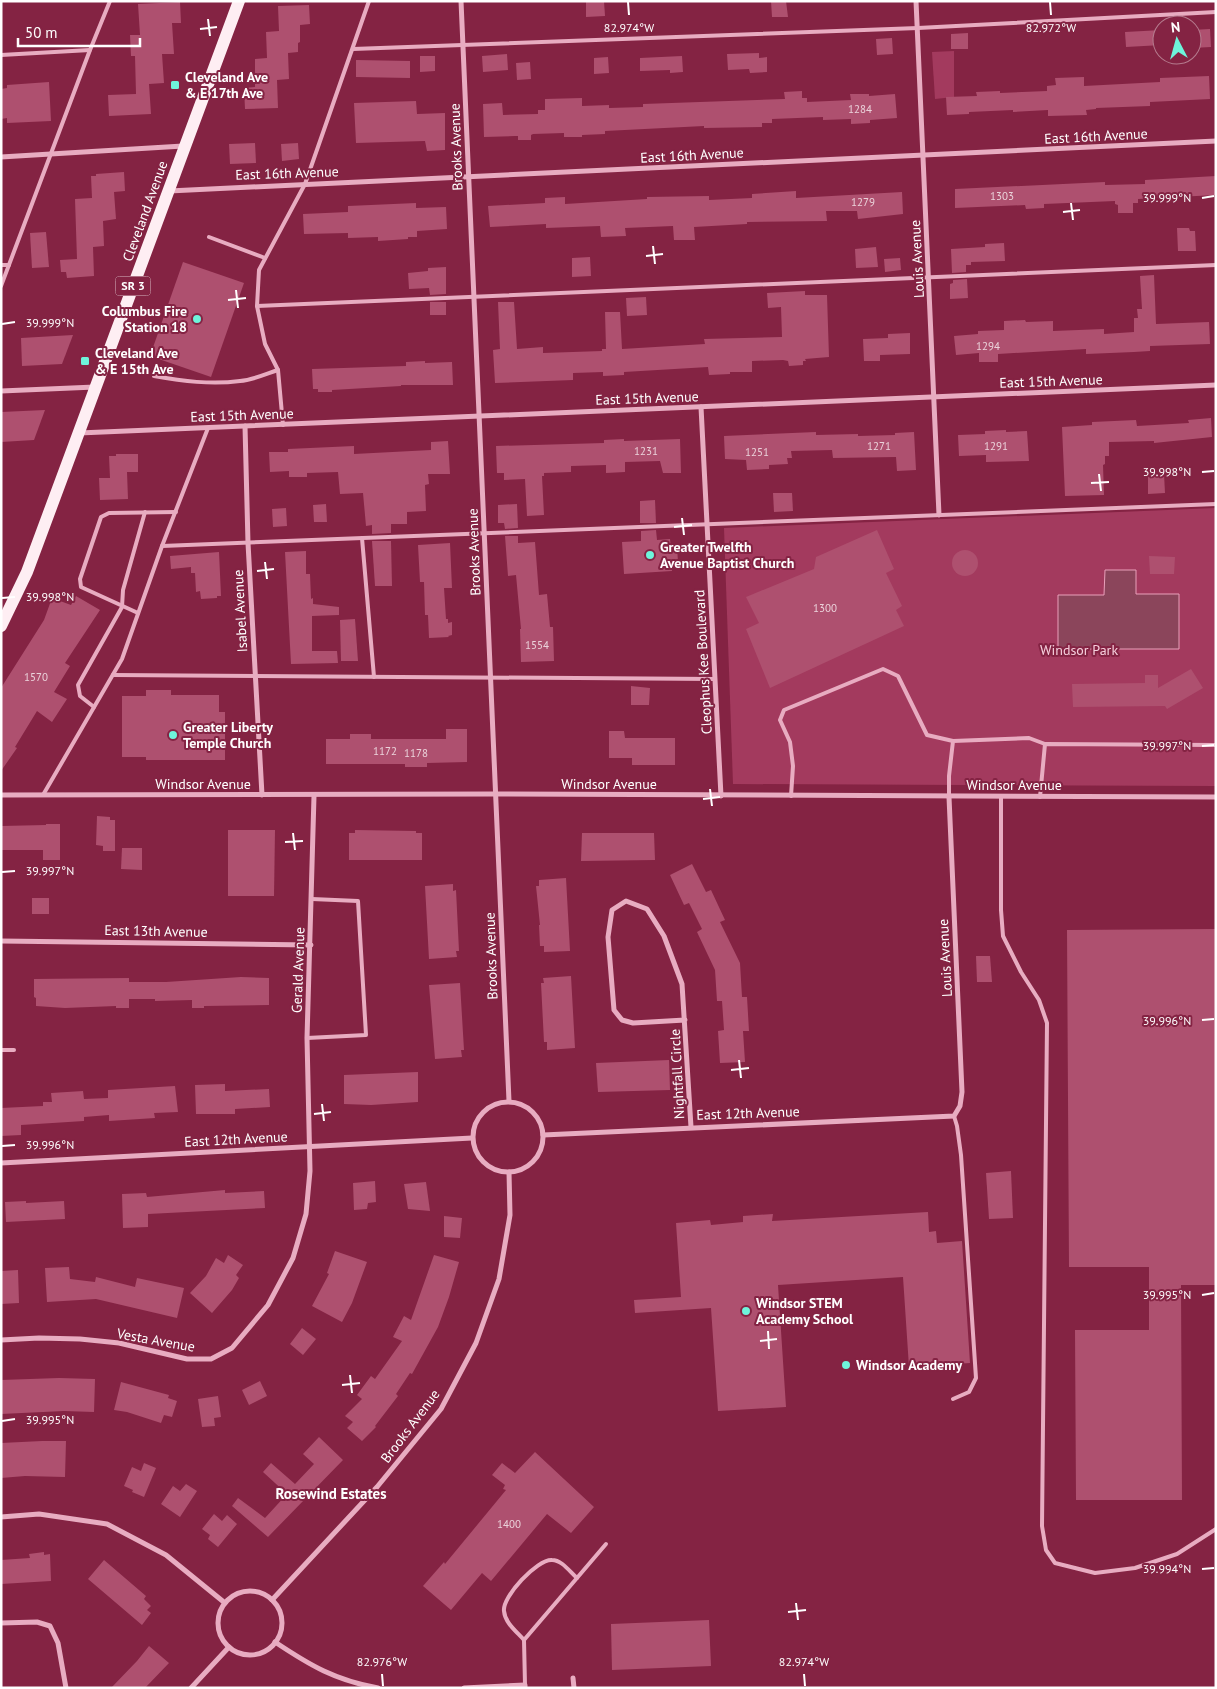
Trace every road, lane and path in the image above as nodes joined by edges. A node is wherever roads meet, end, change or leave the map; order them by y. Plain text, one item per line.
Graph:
1 (110, 1) edge
2 (239, 1) edge
3 (369, 1) edge
4 (461, 1) edge
5 (916, 1) edge
6 (1216, 12) edge
7 (918, 28) junction
8 (463, 45) junction
9 (353, 49) junction
10 (90, 50) junction
11 (1, 55) edge
12 (1216, 141) edge
13 (185, 146) junction
14 (51, 154) junction
15 (923, 156) junction
16 (1, 157) edge
17 (469, 176) junction
18 (305, 184) junction
19 (168, 191) junction
20 (209, 238) dead end
21 (265, 258) junction
22 (9, 264) junction
23 (1, 265) edge
24 (1216, 265) edge
25 (929, 277) junction
26 (1, 286) edge
27 (474, 296) junction
28 (258, 306) junction
29 (278, 370) junction
30 (154, 376) dead end
31 (1216, 385) edge
32 (96, 387) junction
33 (1, 391) edge
34 (934, 397) junction
35 (701, 407) junction
36 (479, 416) junction
37 (283, 425) junction
38 (245, 426) junction
39 (208, 428) junction
40 (78, 433) junction
41 (1216, 504) edge
42 (145, 512) junction
43 (176, 512) junction
44 (939, 515) junction
45 (707, 524) junction
46 (484, 532) junction
47 (362, 538) junction
48 (248, 542) junction
49 (162, 546) junction
50 (122, 607) junction
51 (138, 613) junction
52 (1, 626) edge
53 (113, 675) junction
54 (255, 676) junction
55 (374, 676) junction
56 (490, 677) junction
57 (714, 679) junction
58 (94, 707) junction
59 (953, 741) junction
60 (1045, 744) junction
61 (1216, 745) edge
62 (496, 794) junction
63 (1, 795) edge
64 (42, 795) junction
65 (262, 795) junction
66 (314, 796) junction
67 (720, 796) junction
68 (791, 796) junction
69 (949, 796) junction
70 (1001, 796) junction
71 (1040, 797) junction
72 (1216, 797) edge
73 (312, 899) junction
74 (1, 941) edge
75 (311, 945) junction
76 (685, 1020) junction
77 (307, 1038) junction
78 (1, 1050) edge
79 (14, 1050) dead end
80 (509, 1101) junction
81 (954, 1116) junction
82 (690, 1127) junction
83 (544, 1134) junction
84 (472, 1138) junction
85 (311, 1146) junction
86 (1, 1163) edge
87 (509, 1172) junction
88 (1, 1340) edge
89 (953, 1399) dead end
90 (1, 1516) edge
91 (1216, 1529) edge
92 (606, 1544) dead end
93 (577, 1578) junction
94 (272, 1600) junction
95 (225, 1603) junction
96 (1, 1623) edge
97 (524, 1640) junction
98 (275, 1642) junction
99 (229, 1648) junction
100 (573, 1678) dead end
101 (525, 1686) edge
102 (66, 1688) edge
103 (191, 1688) edge
104 (378, 1688) edge
105 (464, 1688) edge
106 (574, 1688) edge

1 - 10 lane
2 - 13 main road, Cleveland Avenue / SR 3
3 - 9 lane
4 - 8 street, Brooks Avenue
5 - 7 street, Louis Avenue
6 - 7 lane
7 - 8 lane
7 - 15 street, Louis Avenue
8 - 9 lane
8 - 17 street, Brooks Avenue
9 - 18 lane
10 - 11 lane
10 - 14 lane
12 - 15 street, East 16th Avenue
13 - 14 street
13 - 19 main road, Cleveland Avenue / SR 3
14 - 16 street
14 - 22 lane
15 - 17 street, East 16th Avenue
15 - 25 street, Louis Avenue
17 - 18 street, East 16th Avenue
17 - 27 street, Brooks Avenue
18 - 19 street, East 16th Avenue
18 - 21 lane
19 - 32 main road, Cleveland Avenue / SR 3
20 - 21 lane
21 - 28 lane
22 - 23 lane
22 - 26 lane
24 - 25 lane
25 - 27 lane
25 - 34 street, Louis Avenue
27 - 28 lane
27 - 36 street, Brooks Avenue
28 - 29 lane
29 - 30 lane
29 - 37 lane
31 - 34 street, East 15th Avenue
32 - 33 street
32 - 40 main road, Cleveland Avenue / SR 3
34 - 35 street, East 15th Avenue
34 - 44 street, Louis Avenue
35 - 36 street, East 15th Avenue
35 - 45 street, Cleophus Kee Boulevard
36 - 37 street, East 15th Avenue
36 - 46 street, Brooks Avenue
37 - 38 street, East 15th Avenue
38 - 39 street, East 15th Avenue
38 - 48 street, Isabel Avenue
39 - 40 street, East 15th Avenue
39 - 43 lane
40 - 52 main road, Cleveland Avenue / SR 3
41 - 44 lane
42 - 43 lane
42 - 50 lane
42 - 50 lane
43 - 49 lane
44 - 45 lane
45 - 46 lane
45 - 57 street, Cleophus Kee Boulevard
46 - 47 lane
46 - 56 street, Brooks Avenue
47 - 48 lane
47 - 55 lane
48 - 49 lane
48 - 54 street, Isabel Avenue
49 - 51 lane
50 - 51 lane
50 - 58 lane
51 - 53 lane
53 - 54 lane
53 - 58 lane
54 - 55 lane
54 - 65 street, Isabel Avenue
55 - 56 lane
56 - 57 lane
56 - 62 street, Brooks Avenue
57 - 67 street, Cleophus Kee Boulevard
58 - 64 lane
59 - 60 lane
59 - 68 lane
59 - 69 lane
60 - 61 lane
60 - 71 lane
62 - 66 street, Windsor Avenue
62 - 67 street, Windsor Avenue
62 - 80 street, Brooks Avenue
63 - 64 street, Windsor Avenue
64 - 65 street, Windsor Avenue
65 - 66 street, Windsor Avenue
66 - 73 street, Gerald Avenue
67 - 68 street, Windsor Avenue
68 - 69 street, Windsor Avenue
69 - 70 street, Windsor Avenue
69 - 81 street, Louis Avenue
70 - 71 street, Windsor Avenue
70 - 91 lane
71 - 72 street, Windsor Avenue
73 - 75 street, Gerald Avenue
73 - 77 lane
74 - 75 street, East 13th Avenue
75 - 77 street, Gerald Avenue
76 - 76 street, Nightfall Circle
76 - 82 street, Nightfall Circle
77 - 85 street, Gerald Avenue
78 - 79 lane
80 - 83 street
80 - 84 street
81 - 82 street, East 12th Avenue
81 - 89 lane
82 - 83 street, East 12th Avenue
83 - 87 street
84 - 85 street, East 12th Avenue
84 - 87 street
85 - 86 street, East 12th Avenue
85 - 88 street, Vesta Avenue
87 - 94 street, Brooks Avenue
90 - 95 street
92 - 93 lane
93 - 97 lane
93 - 97 lane
94 - 95 street
94 - 98 street
95 - 99 street
96 - 102 street
97 - 101 lane
98 - 99 street
98 - 104 street
99 - 103 street
100 - 106 street
101 - 105 street

